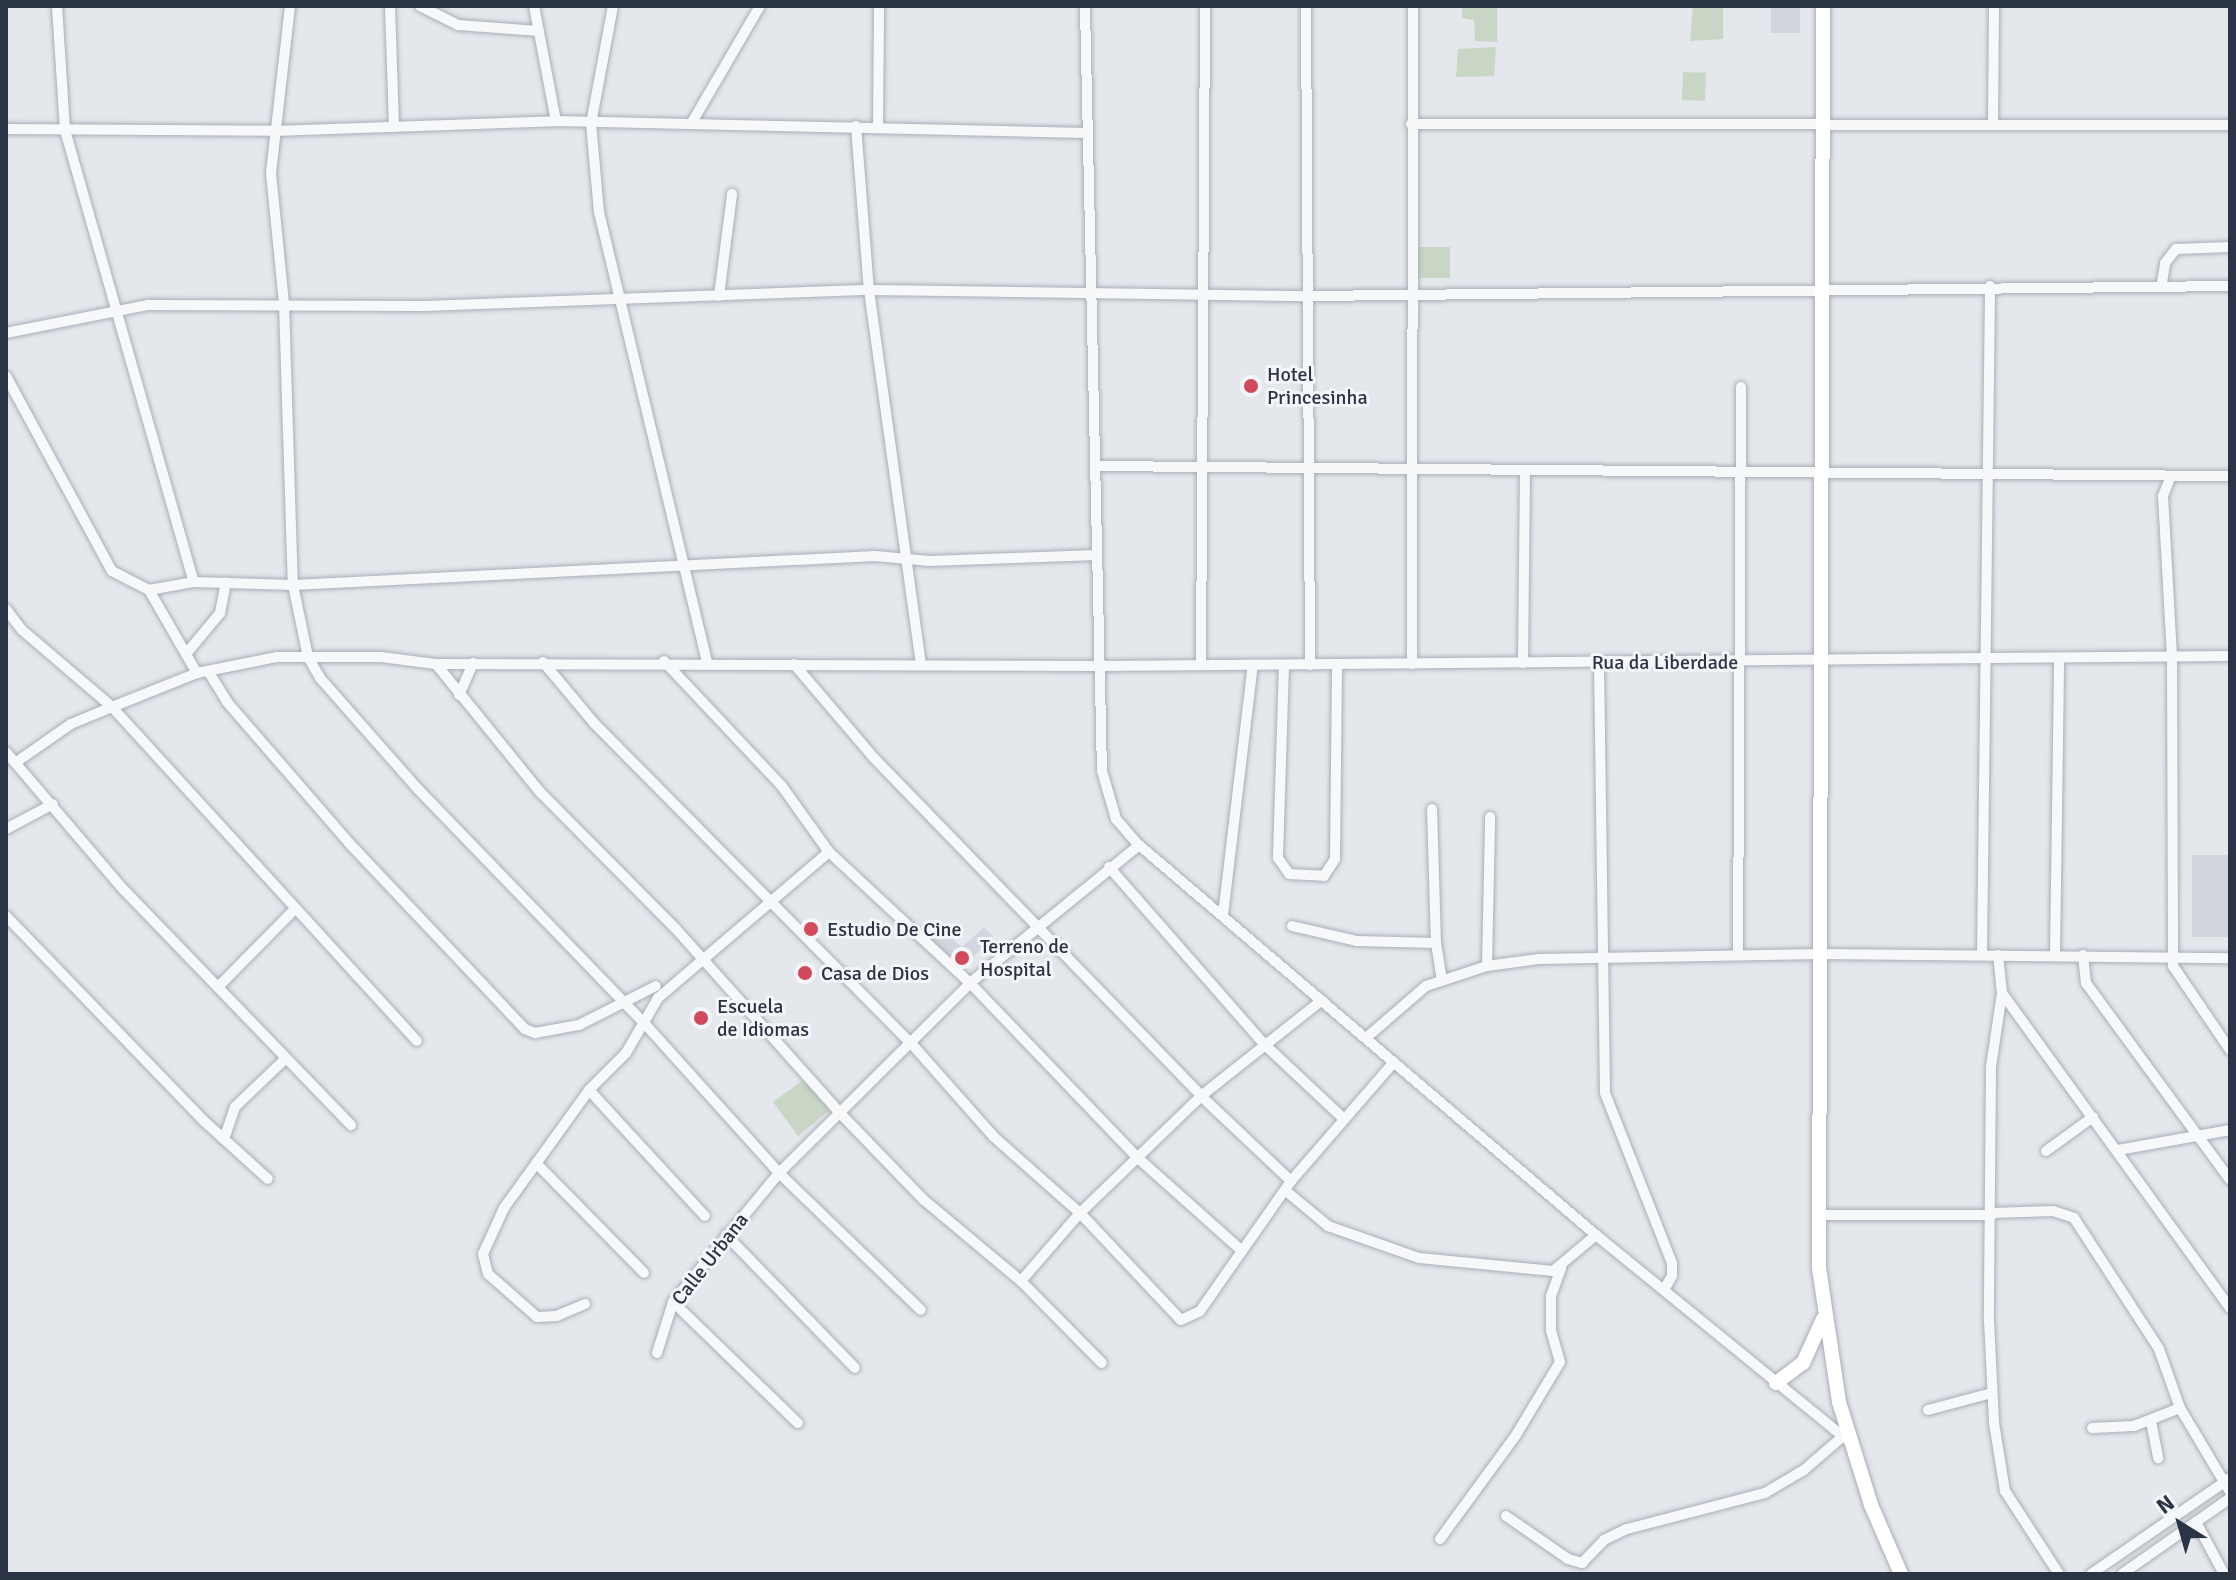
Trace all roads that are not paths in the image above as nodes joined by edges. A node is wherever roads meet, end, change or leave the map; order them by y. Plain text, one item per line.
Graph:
1 (57, 6) edge
2 (290, 6) edge
3 (390, 6) edge
4 (420, 6) edge
5 (534, 6) edge
6 (613, 6) edge
7 (760, 6) edge
8 (879, 6) edge
9 (1085, 6) edge
10 (1205, 6) edge
11 (1306, 6) edge
12 (1413, 6) edge
13 (1823, 6) edge
14 (1994, 6) edge
15 (539, 31) junction
16 (556, 121) junction
17 (591, 123) junction
18 (1993, 123) junction
19 (691, 124) junction
20 (1411, 124) junction
21 (1824, 124) junction
22 (2230, 125) edge
23 (856, 126) junction
24 (394, 127) junction
25 (878, 127) junction
26 (6, 129) edge
27 (65, 130) junction
28 (274, 131) junction
29 (1087, 133) junction
30 (732, 194) dead end
31 (2230, 247) edge
32 (2162, 283) junction
33 (1990, 286) junction
34 (2230, 286) edge
35 (1821, 287) junction
36 (869, 290) junction
37 (1411, 294) junction
38 (1092, 295) junction
39 (719, 296) junction
40 (1202, 296) junction
41 (1308, 296) junction
42 (616, 299) junction
43 (284, 304) junction
44 (118, 312) junction
45 (6, 333) edge
46 (6, 376) edge
47 (1741, 387) dead end
48 (1097, 466) junction
49 (1410, 466) junction
50 (1309, 467) junction
51 (1203, 468) junction
52 (1525, 470) junction
53 (1823, 472) junction
54 (1739, 473) junction
55 (1989, 474) junction
56 (2171, 476) junction
57 (2230, 476) edge
58 (1097, 555) junction
59 (908, 557) junction
60 (683, 565) junction
61 (194, 582) junction
62 (226, 583) junction
63 (293, 585) junction
64 (149, 590) junction
65 (6, 609) edge
66 (186, 654) junction
67 (2230, 656) edge
68 (308, 657) junction
69 (2172, 657) junction
70 (1986, 658) junction
71 (2059, 658) junction
72 (664, 661) junction
73 (707, 661) junction
74 (1820, 661) junction
75 (543, 662) junction
76 (1739, 662) junction
77 (473, 663) junction
78 (921, 663) junction
79 (1523, 663) junction
80 (1599, 663) junction
81 (436, 664) junction
82 (794, 664) junction
83 (1337, 664) junction
84 (1412, 664) junction
85 (1201, 665) junction
86 (1253, 665) junction
87 (1284, 665) junction
88 (1310, 665) junction
89 (1101, 666) junction
90 (202, 672) junction
91 (459, 695) junction
92 (112, 707) junction
93 (6, 752) edge
94 (15, 763) junction
95 (53, 804) junction
96 (1432, 809) dead end
97 (1490, 817) dead end
98 (6, 829) edge
99 (1139, 845) junction
100 (829, 852) junction
101 (1109, 867) junction
102 (772, 900) junction
103 (294, 910) junction
104 (1223, 915) junction
105 (6, 916) edge
106 (1036, 924) junction
107 (1292, 926) dead end
108 (1436, 943) junction
109 (1600, 954) junction
110 (1821, 954) junction
111 (1738, 955) junction
112 (1982, 955) junction
113 (1998, 955) junction
114 (2055, 955) junction
115 (2083, 955) junction
116 (702, 958) junction
117 (2172, 958) junction
118 (2230, 958) edge
119 (1487, 966) junction
120 (1442, 979) junction
121 (970, 983) junction
122 (220, 985) junction
123 (656, 986) dead end
124 (2002, 993) junction
125 (1322, 1000) junction
126 (624, 1003) junction
127 (645, 1024) junction
128 (1366, 1038) junction
129 (417, 1041) dead end
130 (910, 1042) junction
131 (1263, 1043) junction
132 (2230, 1050) edge
133 (285, 1059) junction
134 (1394, 1062) junction
135 (589, 1090) junction
136 (1201, 1096) junction
137 (837, 1110) junction
138 (2093, 1117) junction
139 (1344, 1119) junction
140 (351, 1125) dead end
141 (2230, 1130) edge
142 (2198, 1136) junction
143 (224, 1139) junction
144 (2118, 1150) junction
145 (2046, 1151) dead end
146 (1138, 1158) junction
147 (536, 1163) junction
148 (779, 1173) junction
149 (268, 1179) dead end
150 (2230, 1180) edge
151 (1289, 1186) junction
152 (1080, 1213) junction
153 (1992, 1214) junction
154 (1818, 1215) junction
155 (705, 1216) dead end
156 (726, 1235) junction
157 (1596, 1235) junction
158 (1241, 1250) junction
159 (1561, 1268) junction
160 (644, 1273) dead end
161 (1021, 1281) junction
162 (1664, 1290) junction
163 (673, 1302) junction
164 (585, 1304) dead end
165 (2230, 1308) edge
166 (921, 1310) dead end
167 (1823, 1319) junction
168 (657, 1353) dead end
169 (1102, 1363) dead end
170 (855, 1368) dead end
171 (1776, 1383) junction
172 (1992, 1393) junction
173 (2180, 1408) junction
174 (1928, 1410) dead end
175 (2151, 1421) junction
176 (798, 1423) dead end
177 (2092, 1428) dead end
178 (1847, 1441) junction
179 (2158, 1458) dead end
180 (2228, 1487) edge
181 (1506, 1516) dead end
182 (2196, 1522) junction
183 (1440, 1539) dead end
184 (1901, 1574) edge
185 (2059, 1574) edge
186 (2091, 1574) edge
187 (2122, 1574) edge
188 (2224, 1574) edge

1 - 27 street
2 - 28 street
3 - 24 street
4 - 15 street
5 - 15 street
6 - 17 street
7 - 19 street
8 - 25 street
9 - 29 street
10 - 40 street
11 - 41 street
12 - 20 street
13 - 21 main road
14 - 18 street
15 - 16 street
16 - 17 street
16 - 24 street
17 - 19 street
17 - 42 street
18 - 21 street
18 - 22 street
19 - 23 street
20 - 21 street
20 - 37 street
21 - 35 main road
23 - 25 street
23 - 36 street
24 - 28 street
25 - 29 street
26 - 27 street
27 - 28 street
27 - 44 street
28 - 43 street
29 - 38 street
30 - 39 street
31 - 32 street
32 - 33 street
32 - 34 street
33 - 35 street
33 - 55 street
35 - 37 street
35 - 53 main road
36 - 38 street
36 - 39 street
36 - 59 street
37 - 41 street
37 - 49 street
38 - 40 street
38 - 48 street
39 - 42 street
40 - 41 street
40 - 51 street
41 - 50 street
42 - 43 street
42 - 60 street
43 - 44 street
43 - 63 street
44 - 45 street
44 - 61 street
46 - 64 street
47 - 54 street
48 - 51 street
48 - 58 street
49 - 50 street
49 - 52 street
49 - 84 street
50 - 51 street
50 - 88 street
51 - 85 street
52 - 54 street
52 - 79 street
53 - 54 street
53 - 55 street
53 - 74 main road
54 - 76 street
55 - 56 street
55 - 70 street
56 - 57 street
56 - 69 street
58 - 59 street
58 - 89 street
59 - 60 street
59 - 78 street
60 - 63 street
60 - 73 street
61 - 62 street
61 - 64 street
62 - 63 street
62 - 66 street
63 - 68 street
64 - 66 street
65 - 92 street
66 - 90 street
67 - 69 street, Rua da Liberdade
68 - 81 street, Rua da Liberdade
68 - 90 street, Rua da Liberdade
68 - 126 street
69 - 71 street, Rua da Liberdade
69 - 117 street
70 - 71 street, Rua da Liberdade
70 - 74 street, Rua da Liberdade
70 - 112 street
71 - 114 street
72 - 73 street, Rua da Liberdade
72 - 75 street, Rua da Liberdade
72 - 100 street
73 - 82 street, Rua da Liberdade
74 - 76 street, Rua da Liberdade
74 - 110 main road
75 - 77 street, Rua da Liberdade
75 - 102 street
76 - 80 street, Rua da Liberdade
76 - 111 street
77 - 81 street, Rua da Liberdade
77 - 91 street
78 - 82 street, Rua da Liberdade
78 - 89 street, Rua da Liberdade
79 - 80 street, Rua da Liberdade
79 - 84 street, Rua da Liberdade
80 - 109 street
81 - 91 street
82 - 106 street
83 - 84 street, Rua da Liberdade
83 - 87 street
83 - 88 street, Rua da Liberdade
85 - 86 street, Rua da Liberdade
85 - 89 street, Rua da Liberdade
86 - 87 street, Rua da Liberdade
86 - 104 street
87 - 88 street, Rua da Liberdade
89 - 99 street
90 - 92 street, Rua da Liberdade
90 - 126 street
91 - 116 street
92 - 94 street, Rua da Liberdade
92 - 103 street
93 - 94 street
94 - 95 street
95 - 98 street
95 - 122 street
96 - 108 street
97 - 119 street
99 - 101 street, Calle Urbana
99 - 104 street
100 - 102 street
100 - 121 street
101 - 106 street, Calle Urbana
101 - 131 street
102 - 116 street
102 - 130 street
103 - 122 street
103 - 129 street
104 - 125 street
105 - 143 street
106 - 121 street, Calle Urbana
106 - 136 street
107 - 108 street
108 - 120 street
109 - 111 street
109 - 119 street
109 - 162 street
110 - 111 street
110 - 112 street
110 - 154 main road
112 - 113 street
113 - 114 street
113 - 124 street
114 - 115 street
115 - 117 street
115 - 142 street
116 - 127 street
116 - 137 street
117 - 118 street
117 - 132 street
119 - 120 street
120 - 128 street
121 - 130 street, Calle Urbana
121 - 146 street
122 - 133 street
123 - 126 street
124 - 138 street
124 - 153 street
125 - 128 street
125 - 131 street
126 - 127 street
127 - 135 street
127 - 148 street
128 - 134 street
130 - 137 street, Calle Urbana
130 - 152 street
131 - 136 street
131 - 139 street
133 - 140 street
133 - 143 street
134 - 139 street
134 - 157 street
135 - 147 street
135 - 155 street
136 - 146 street
136 - 151 street
137 - 148 street, Calle Urbana
137 - 161 street
138 - 144 street
138 - 145 street
139 - 151 street
141 - 142 street
142 - 144 street
142 - 150 street
143 - 149 street
144 - 165 street
146 - 152 street
146 - 158 street
147 - 160 street
147 - 164 street
148 - 156 street, Calle Urbana
148 - 166 street
151 - 158 street
151 - 159 street
152 - 158 street
152 - 161 street
153 - 154 street
153 - 172 street
153 - 173 street
154 - 167 main road
156 - 163 street, Calle Urbana
156 - 170 street
157 - 159 street
157 - 162 street
159 - 183 street
161 - 169 street
162 - 171 street
163 - 168 street, Calle Urbana
163 - 176 street
167 - 171 main road
167 - 178 main road
171 - 178 street
172 - 174 street
172 - 185 street
173 - 175 street
173 - 180 street
175 - 177 street
175 - 179 street
178 - 181 street
178 - 184 main road
180 - 182 street
180 - 186 street
182 - 187 street
182 - 188 street

